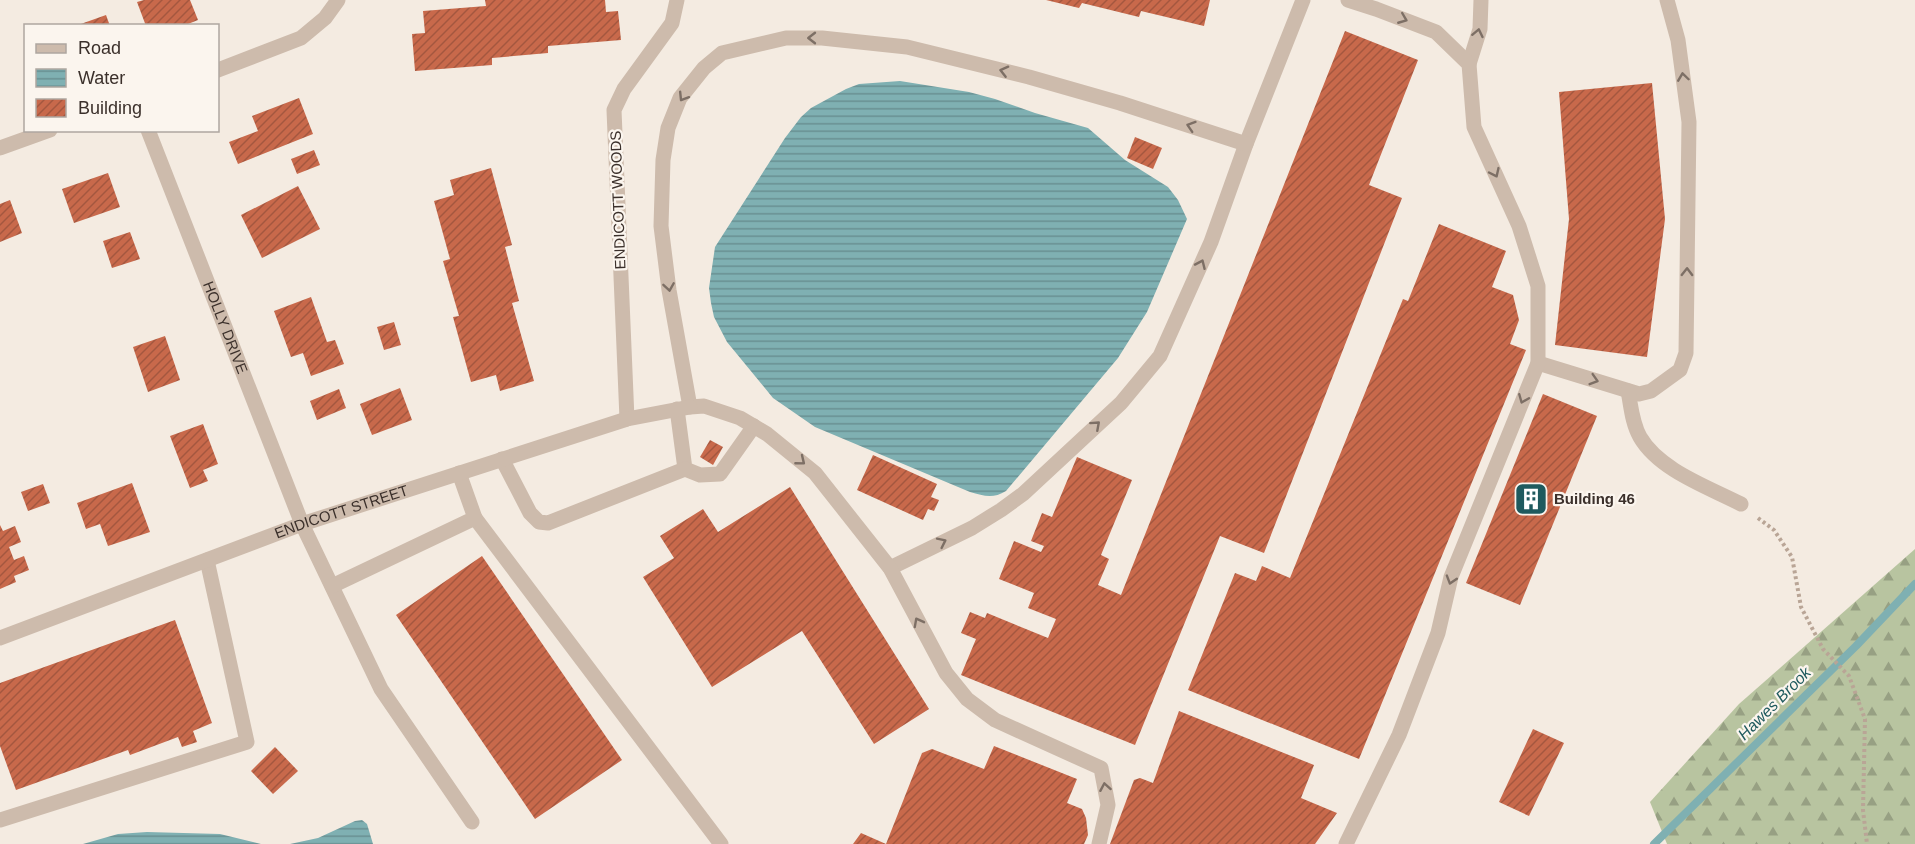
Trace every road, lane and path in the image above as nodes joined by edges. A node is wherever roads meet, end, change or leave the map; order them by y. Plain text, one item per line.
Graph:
1 (338, 0) edge
2 (677, 0) edge
3 (1303, 0) edge
4 (1348, 0) edge
5 (1481, 0) edge
6 (1667, 0) edge
7 (1377, 4) edge
8 (1469, 64) junction
9 (219, 70) edge
10 (43, 132) edge
11 (149, 132) edge
12 (1, 144) edge
13 (1246, 144) junction
14 (1538, 363) junction
15 (1628, 391) junction
16 (683, 408) junction
17 (627, 419) junction
18 (754, 426) junction
19 (502, 459) junction
20 (685, 469) junction
21 (459, 473) junction
22 (1741, 504) joint
23 (476, 518) junction
24 (302, 524) junction
25 (207, 560) junction
26 (890, 568) junction
27 (332, 586) junction
28 (0, 638) edge
29 (0, 820) edge
30 (472, 822) dead end
31 (721, 844) edge
32 (1099, 844) edge
33 (1346, 844) edge
34 (1867, 844) edge

1 - 9 street
2 - 17 street, ENDICOTT WOODS
3 - 13 street
4 - 7 street
8 -> 5 street
15 -> 6 street
7 -> 8 street
8 -> 14 street
10 - 12 street
11 - 24 street, HOLLY DRIVE
13 -> 16 street
26 -> 13 street
14 -> 15 street
14 -> 33 street
15 - 22 street
16 - 17 street, ENDICOTT STREET
16 - 18 street, ENDICOTT STREET
16 - 20 street
17 - 19 street, ENDICOTT STREET
18 - 20 street
18 -> 26 street, ENDICOTT STREET
19 - 20 street
19 - 21 street, ENDICOTT STREET
21 - 23 street
21 - 24 street, ENDICOTT STREET
22 - 34 path
23 - 27 street
23 - 31 street
24 - 25 street, ENDICOTT STREET
24 - 27 street, HOLLY DRIVE
25 - 28 street, ENDICOTT STREET
25 - 29 street
32 -> 26 street, ENDICOTT STREET
27 - 30 street, HOLLY DRIVE

